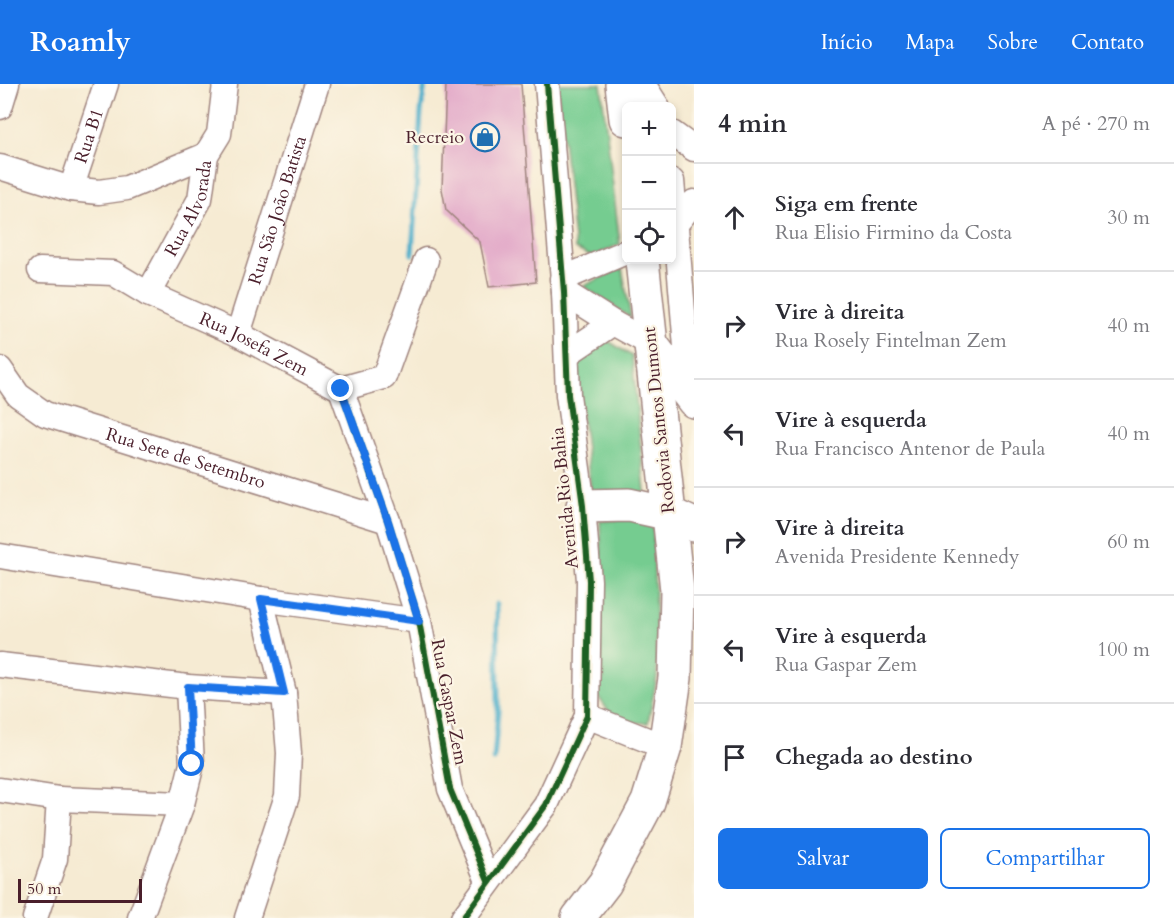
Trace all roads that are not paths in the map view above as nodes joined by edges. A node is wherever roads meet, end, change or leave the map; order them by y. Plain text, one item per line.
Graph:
1 (7, 84) edge
2 (106, 84) edge
3 (225, 84) edge
4 (317, 84) edge
5 (547, 84) edge
6 (622, 84) edge
7 (643, 84) edge
8 (625, 102) edge
9 (654, 102) edge
10 (0, 107) edge
11 (676, 137) edge
12 (694, 149) edge
13 (206, 155) junction
14 (0, 167) edge
15 (70, 189) junction
16 (694, 202) edge
17 (676, 224) edge
18 (676, 235) edge
19 (622, 255) edge
20 (426, 260) dead end
21 (642, 264) edge
22 (40, 270) dead end
23 (563, 286) junction
24 (148, 294) junction
25 (613, 323) junction
26 (238, 334) junction
27 (651, 344) junction
28 (567, 354) junction
29 (0, 369) edge
30 (341, 389) junction
31 (692, 398) edge
32 (583, 506) junction
33 (682, 520) edge
34 (388, 521) junction
35 (0, 556) edge
36 (261, 599) junction
37 (419, 621) junction
38 (0, 664) edge
39 (188, 687) junction
40 (284, 693) junction
41 (694, 710) edge
42 (586, 716) junction
43 (665, 747) junction
44 (0, 790) edge
45 (59, 799) junction
46 (182, 804) junction
47 (488, 881) junction
48 (35, 918) edge
49 (140, 918) edge
50 (248, 918) edge
51 (463, 918) edge
52 (578, 918) edge

1 - 10 street
2 - 15 street, Rua B1
3 - 13 street, Rua Alvorada
4 - 26 street, Rua São João Batista
5 - 23 street, Avenida Rio Bahia
6 - 8 highway
7 - 9 street
11 - 12 street
13 - 15 street
13 - 24 street, Rua Alvorada
14 - 15 street
16 - 17 street
18 - 31 street
19 - 23 street
20 - 30 street
21 - 27 highway, Rodovia Santos Dumont
22 - 24 street, Rua Josefa Zem
23 - 25 street
23 - 28 street, Avenida Rio Bahia
24 - 26 street, Rua Josefa Zem
25 - 27 street
25 - 28 street
26 - 30 street, Rua Josefa Zem
27 - 31 highway
27 - 33 highway, Rodovia Santos Dumont
28 - 32 street, Avenida Rio Bahia
29 - 34 street, Rua Sete de Setembro
30 - 34 street, Rua Gaspar Zem
32 - 33 highway
32 - 42 street, Avenida Rio Bahia
33 - 43 highway, Rodovia Santos Dumont
34 - 37 street, Rua Gaspar Zem
35 - 36 street
36 - 37 street
36 - 40 street
37 - 47 street, Rua Gaspar Zem
38 - 39 street
39 - 40 street
39 - 46 street
40 - 50 street
41 - 43 highway
42 - 43 street
42 - 47 street, Avenida Rio Bahia
43 - 52 highway, Rodovia Santos Dumont
44 - 45 street
45 - 46 street
45 - 48 street
46 - 49 street
47 - 51 street, Avenida Rio Bahia

